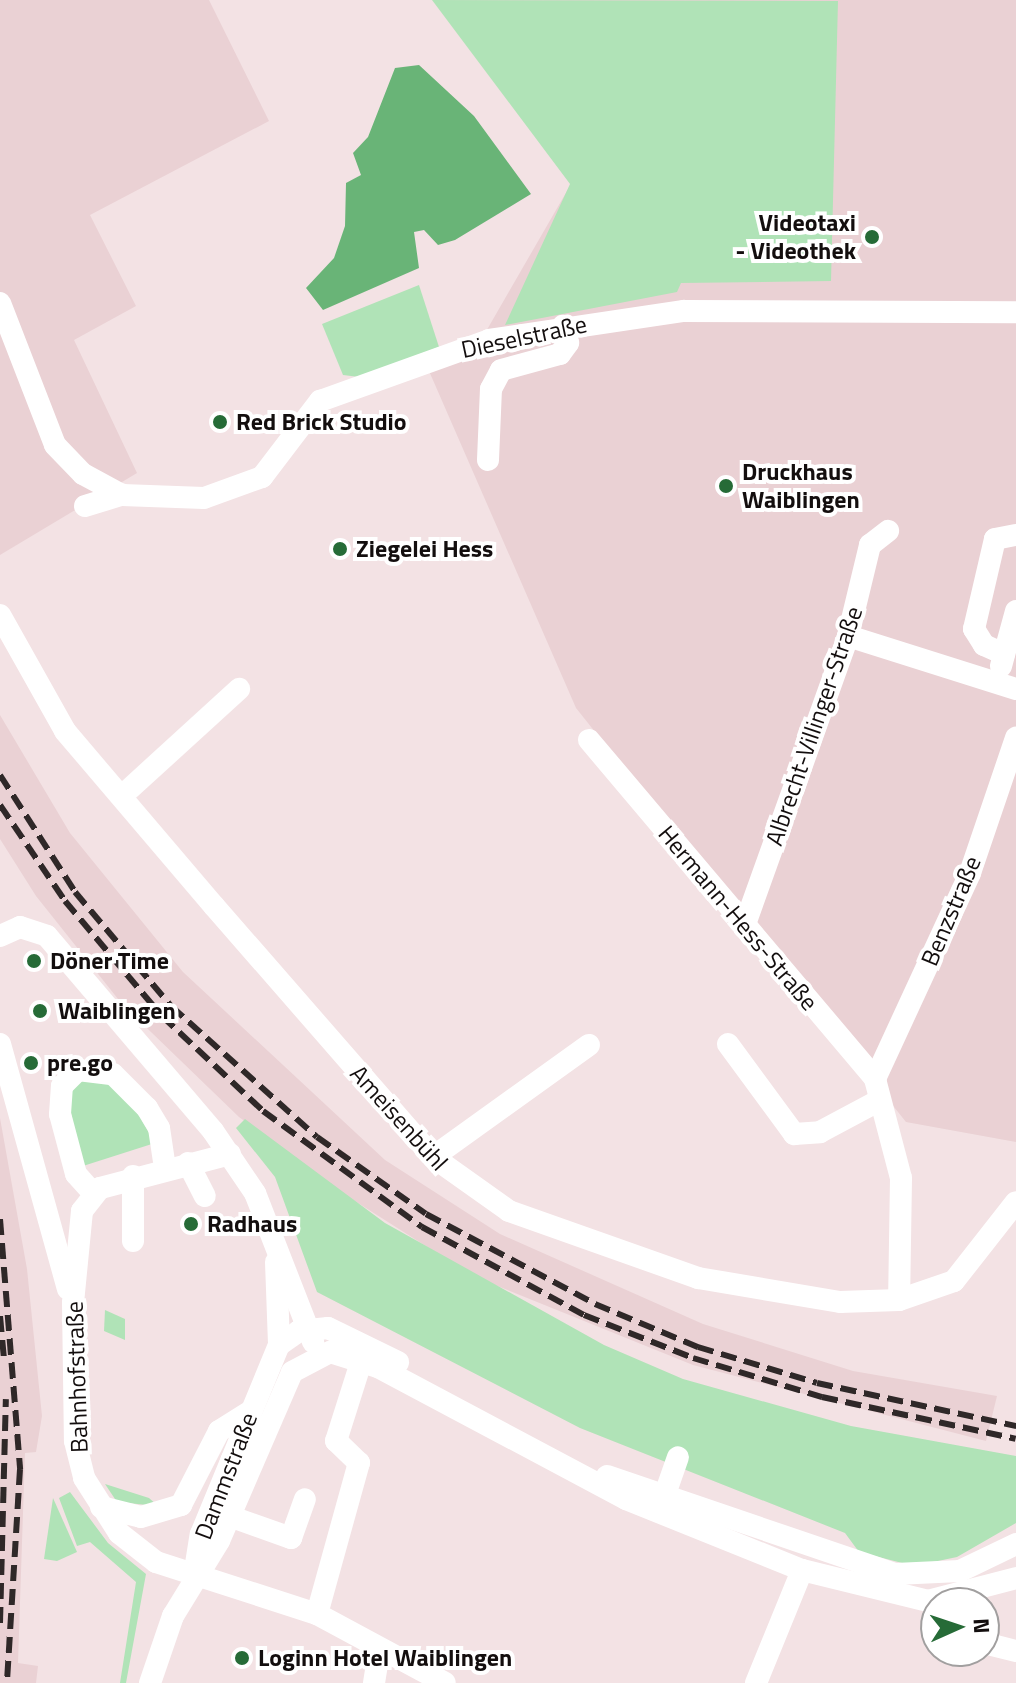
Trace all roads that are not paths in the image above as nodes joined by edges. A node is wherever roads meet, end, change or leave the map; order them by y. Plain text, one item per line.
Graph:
1 (0, 303) edge
2 (1016, 312) edge
3 (563, 326) junction
4 (488, 460) dead end
5 (122, 495) junction
6 (85, 506) dead end
7 (888, 531) dead end
8 (1016, 535) edge
9 (1016, 611) edge
10 (0, 615) edge
11 (848, 636) junction
12 (1004, 654) junction
13 (1006, 686) edge
14 (239, 689) dead end
15 (1016, 738) edge
16 (589, 740) dead end
17 (124, 794) junction
18 (744, 927) junction
19 (0, 936) edge
20 (0, 1044) edge
21 (728, 1044) dead end
22 (589, 1045) dead end
23 (878, 1090) junction
24 (230, 1154) junction
25 (433, 1157) junction
26 (188, 1163) junction
27 (165, 1168) junction
28 (133, 1176) junction
29 (93, 1193) junction
30 (205, 1196) dead end
31 (1016, 1202) edge
32 (133, 1241) dead end
33 (276, 1246) junction
34 (73, 1297) junction
35 (899, 1300) junction
36 (309, 1328) junction
37 (279, 1345) junction
38 (316, 1355) junction
39 (362, 1359) junction
40 (251, 1411) junction
41 (678, 1457) dead end
42 (664, 1497) junction
43 (305, 1499) dead end
44 (101, 1507) junction
45 (229, 1516) junction
46 (1014, 1550) edge
47 (802, 1570) junction
48 (1016, 1578) edge
49 (194, 1579) junction
50 (317, 1614) junction
51 (379, 1650) junction
52 (150, 1683) edge
53 (374, 1683) edge
54 (445, 1683) edge
55 (756, 1683) edge

1 - 5 street
2 - 3 street, Dieselstraße
3 - 4 street
3 - 5 street, Dieselstraße
5 - 6 street, Dieselstraße
7 - 11 street, Albrecht-Villinger-Straße
8 - 12 street
9 - 12 street
10 - 17 street, Ameisenbühl
11 - 13 street
11 - 18 street, Albrecht-Villinger-Straße
12 - 13 street
14 - 17 street
15 - 23 street, Benzstraße
16 - 18 street, Hermann-Hess-Straße
17 - 25 street, Ameisenbühl
18 - 23 street, Hermann-Hess-Straße
19 - 24 street
20 - 34 street
21 - 23 street
22 - 25 street
23 - 35 street, Hermann-Hess-Straße
24 - 26 street
24 - 33 street
25 - 35 street, Ameisenbühl
26 - 27 street
26 - 30 street
27 - 28 street
27 - 29 street
28 - 29 street
28 - 32 street
29 - 34 street, Bahnhofstraße
31 - 35 street
33 - 36 street
33 - 37 street
34 - 44 street, Bahnhofstraße
36 - 37 street
36 - 38 street
36 - 42 street
37 - 40 street, Dammstraße
38 - 39 street
38 - 45 street, Dammstraße
39 - 47 street
39 - 50 street
40 - 44 street
40 - 49 street, Dammstraße
41 - 42 street
42 - 46 street
43 - 45 street
44 - 49 street, Bahnhofstraße
45 - 49 street, Dammstraße
47 - 48 street
47 - 55 street
49 - 50 street, Bahnhofstraße
49 - 52 street
50 - 51 street, Bahnhofstraße
51 - 53 street
51 - 54 street, Bahnhofstraße

